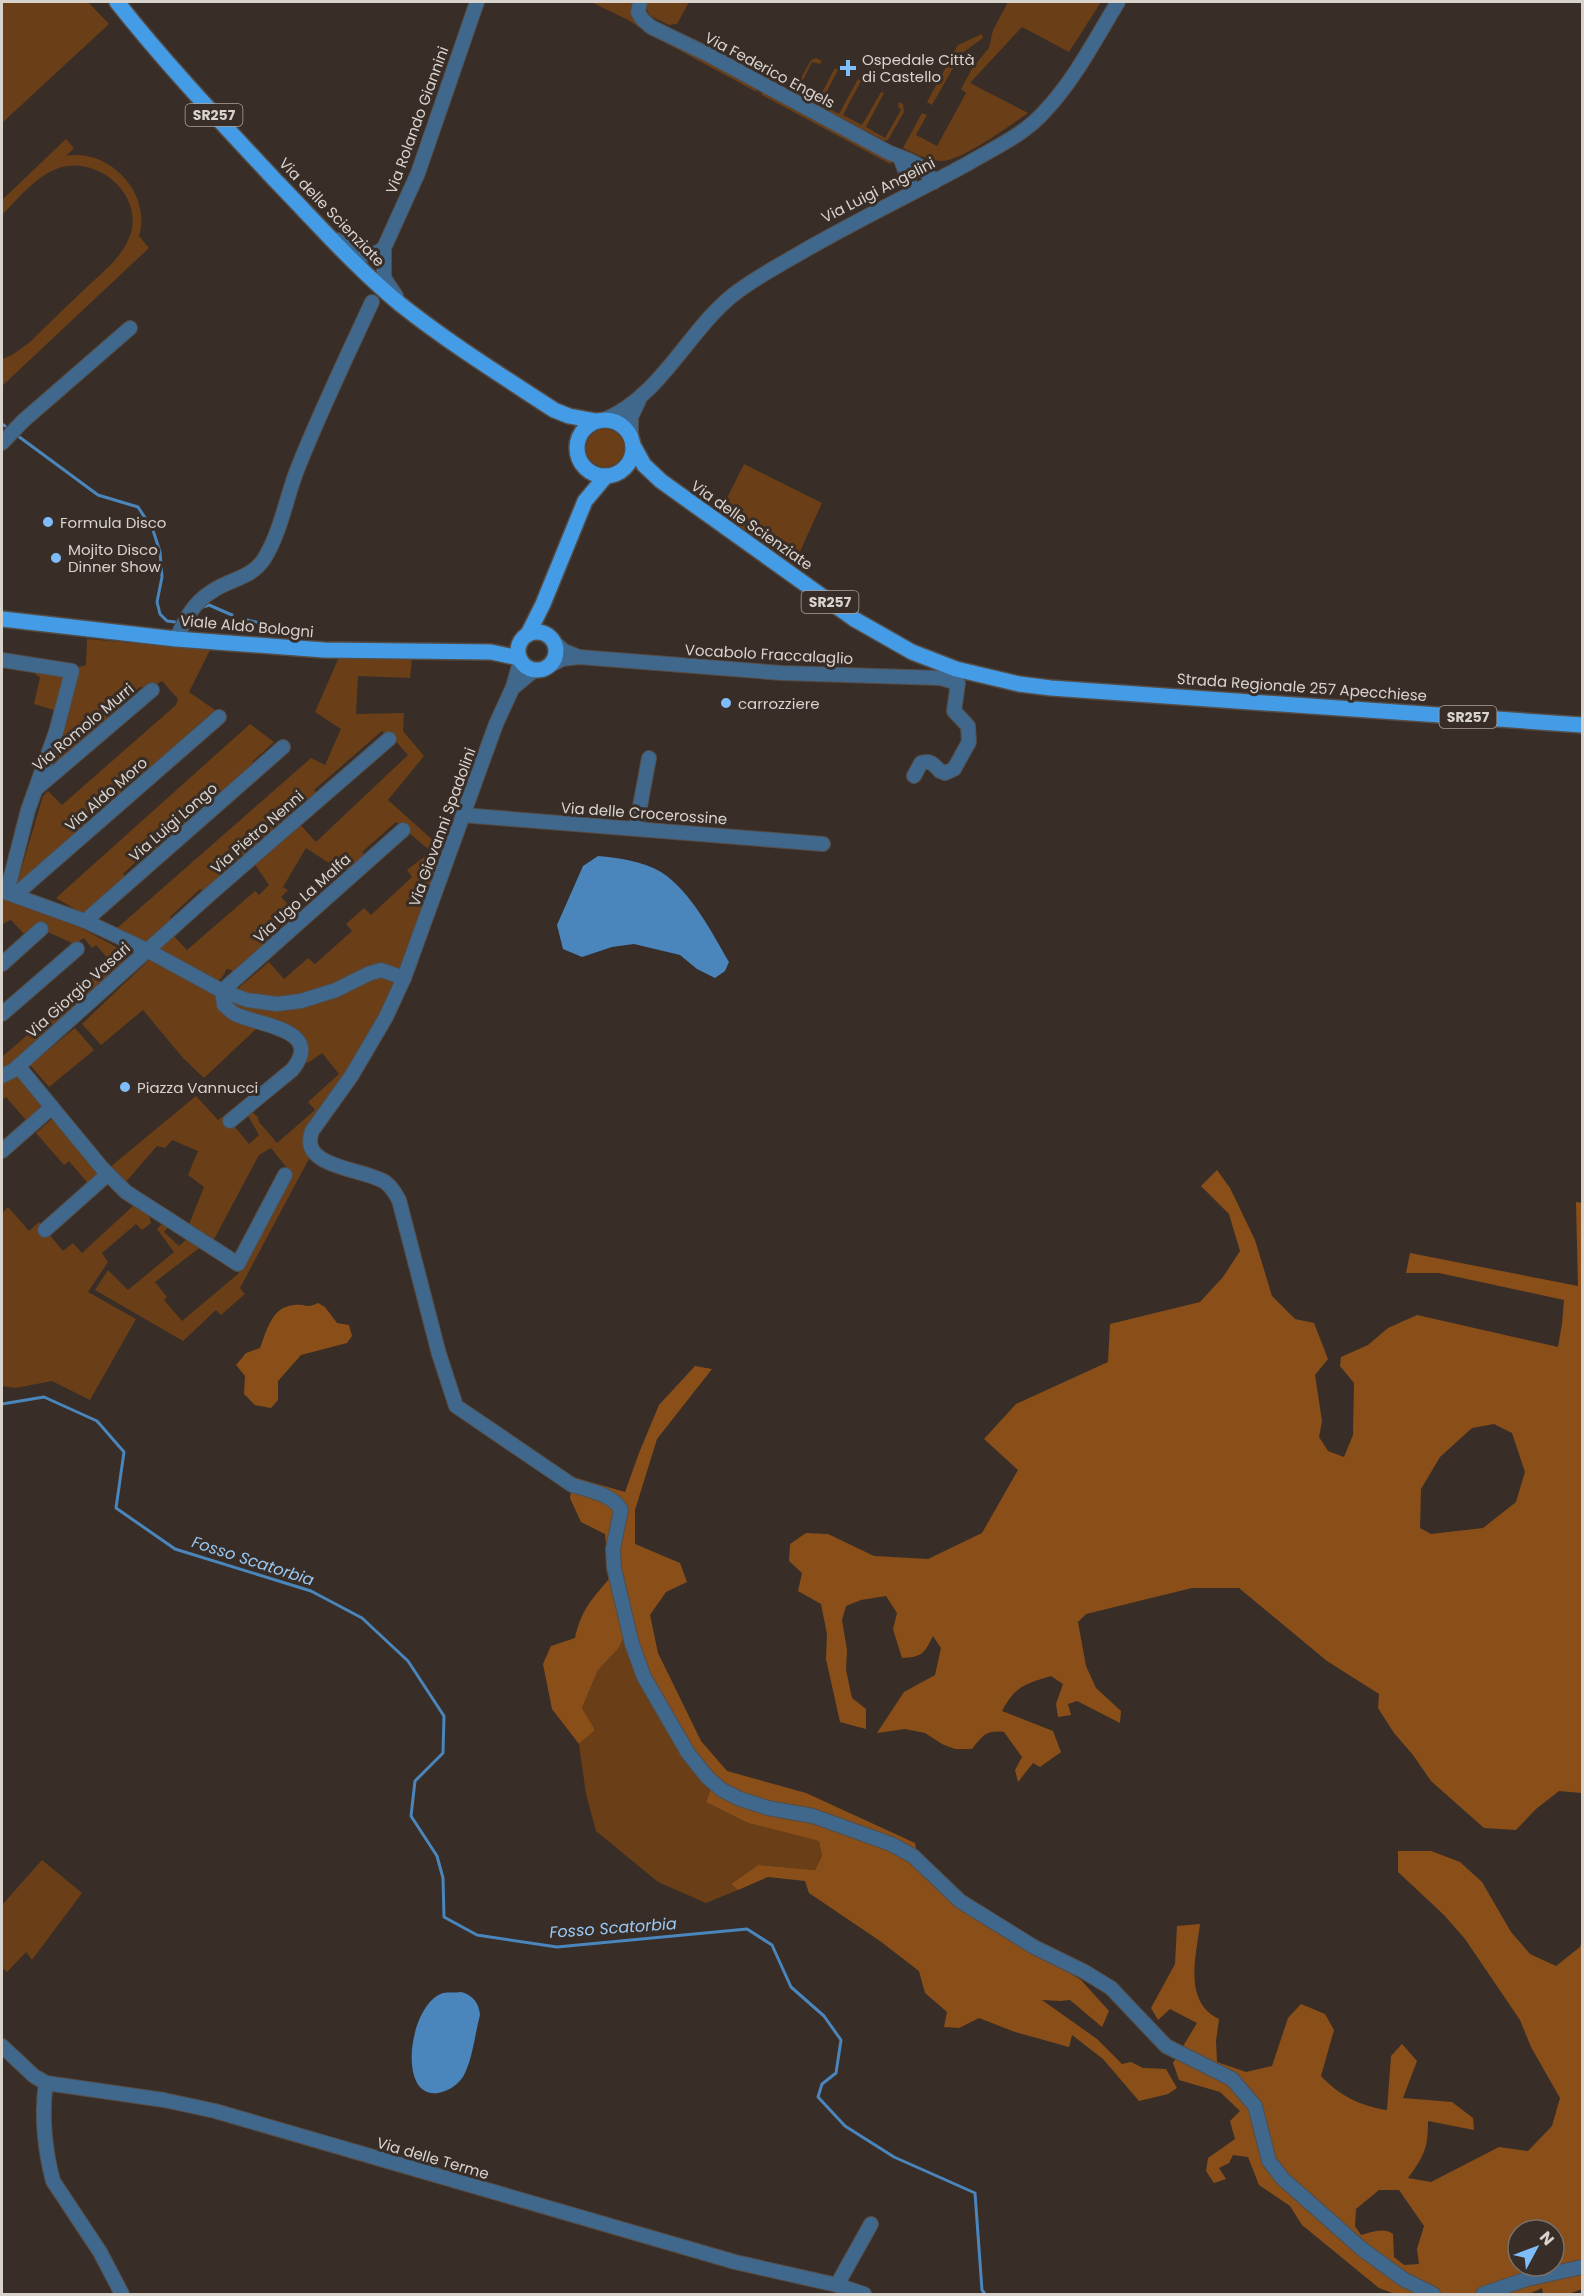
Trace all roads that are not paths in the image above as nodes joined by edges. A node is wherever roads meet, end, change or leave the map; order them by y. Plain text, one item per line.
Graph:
1 (117, 2) edge
2 (477, 2) edge
3 (639, 2) edge
4 (1118, 2) edge
5 (900, 158) junction
6 (934, 182) junction
7 (913, 192) junction
8 (317, 224) junction
9 (384, 249) junction
10 (372, 302) dead end
11 (413, 314) junction
12 (130, 328) dead end
13 (639, 400) junction
14 (554, 410) junction
15 (600, 420) junction
16 (632, 441) junction
17 (2, 443) edge
18 (577, 448) junction
19 (584, 465) junction
20 (612, 475) junction
21 (661, 481) junction
22 (585, 501) junction
23 (543, 604) junction
24 (2, 619) edge
25 (525, 637) junction
26 (176, 639) junction
27 (551, 639) junction
28 (490, 652) junction
29 (579, 657) junction
30 (2, 660) edge
31 (524, 664) junction
32 (551, 665) junction
33 (1019, 684) joint
34 (152, 690) dead end
35 (219, 717) dead end
36 (1582, 725) edge
37 (389, 739) dead end
38 (283, 747) dead end
39 (649, 758) dead end
40 (914, 776) dead end
41 (35, 789) junction
42 (462, 815) junction
43 (636, 828) junction
44 (403, 830) dead end
45 (823, 844) dead end
46 (8, 860) edge
47 (8, 893) edge
48 (85, 921) junction
49 (41, 929) dead end
50 (77, 949) dead end
51 (147, 950) junction
52 (2, 964) edge
53 (404, 978) junction
54 (222, 991) junction
55 (2, 1014) edge
56 (18, 1066) junction
57 (2, 1076) edge
58 (52, 1107) junction
59 (230, 1121) dead end
60 (2, 1152) edge
61 (108, 1174) junction
62 (285, 1175) dead end
63 (45, 1230) dead end
64 (2, 2046) edge
65 (46, 2083) junction
66 (871, 2224) dead end
67 (1582, 2267) edge
68 (837, 2285) junction
69 (122, 2295) edge
70 (864, 2295) edge
71 (1433, 2295) edge
72 (1483, 2295) edge

1 - 8 main road, Via delle Scienziate / SR257
2 - 9 street, Via Rolando Giannini
3 - 5 street, Via Federico Engels
4 - 6 street, Via Luigi Angelini
5 - 6 street, Via Federico Engels
5 - 7 street
6 - 7 street, Via Luigi Angelini
7 - 13 street, Via Luigi Angelini
8 - 9 street
8 - 11 main road, Via delle Scienziate / SR257
9 - 11 street, Via Rolando Giannini
10 - 26 street
11 - 14 main road, Via delle Scienziate / SR257
12 - 17 street
13 - 15 street, Via Luigi Angelini
13 - 16 street, Via Luigi Angelini
14 - 15 main road, Via delle Scienziate / SR257
14 - 18 main road, Via delle Scienziate / SR257
15 - 16 main road, SR257
15 - 18 main road
16 - 20 main road
16 - 21 main road, Via delle Scienziate / SR257
18 - 19 main road, SR257
19 - 20 main road, SR257
19 - 22 main road
20 - 21 main road, Via delle Scienziate / SR257
20 - 22 main road
21 - 33 main road, Via delle Scienziate / SR257
22 - 23 main road
23 - 25 main road
23 - 27 main road
24 - 26 main road, Viale Aldo Bologni
25 - 27 main road
25 - 28 main road, Viale Aldo Bologni
25 - 31 main road
26 - 28 main road, Viale Aldo Bologni
27 - 29 street
27 - 32 main road
28 - 31 main road, Viale Aldo Bologni
29 - 32 street
29 - 40 street, Vocabolo Fraccalaglio
30 - 41 street, Via Romolo Murri
31 - 32 main road
31 - 42 street, Via Giovanni Spadolini
33 - 36 main road, Strada Regionale 257 Apecchiese / SR257
34 - 41 street, Via Romolo Murri
35 - 47 street, Via Aldo Moro
37 - 51 street, Via Pietro Nenni
38 - 48 street, Via Luigi Longo
39 - 43 street
41 - 46 street, Via Romolo Murri
42 - 43 street, Via delle Crocerossine
42 - 53 street, Via Giovanni Spadolini
43 - 45 street, Via delle Crocerossine
44 - 54 street, Via Ugo La Malfa
46 - 47 street, Via Romolo Murri
47 - 48 street
48 - 51 street
49 - 52 street
50 - 55 street
51 - 54 street
51 - 56 street, Via Giorgio Vasari
53 - 54 street
53 - 71 street, Via Giovanni Spadolini
54 - 59 street
56 - 57 street, Via Giorgio Vasari
56 - 58 street
58 - 60 street
58 - 61 street
61 - 62 street
61 - 63 street
64 - 65 street, Via delle Terme
65 - 68 street, Via delle Terme
65 - 69 street
66 - 68 street
67 - 72 street
68 - 70 street, Via delle Terme

